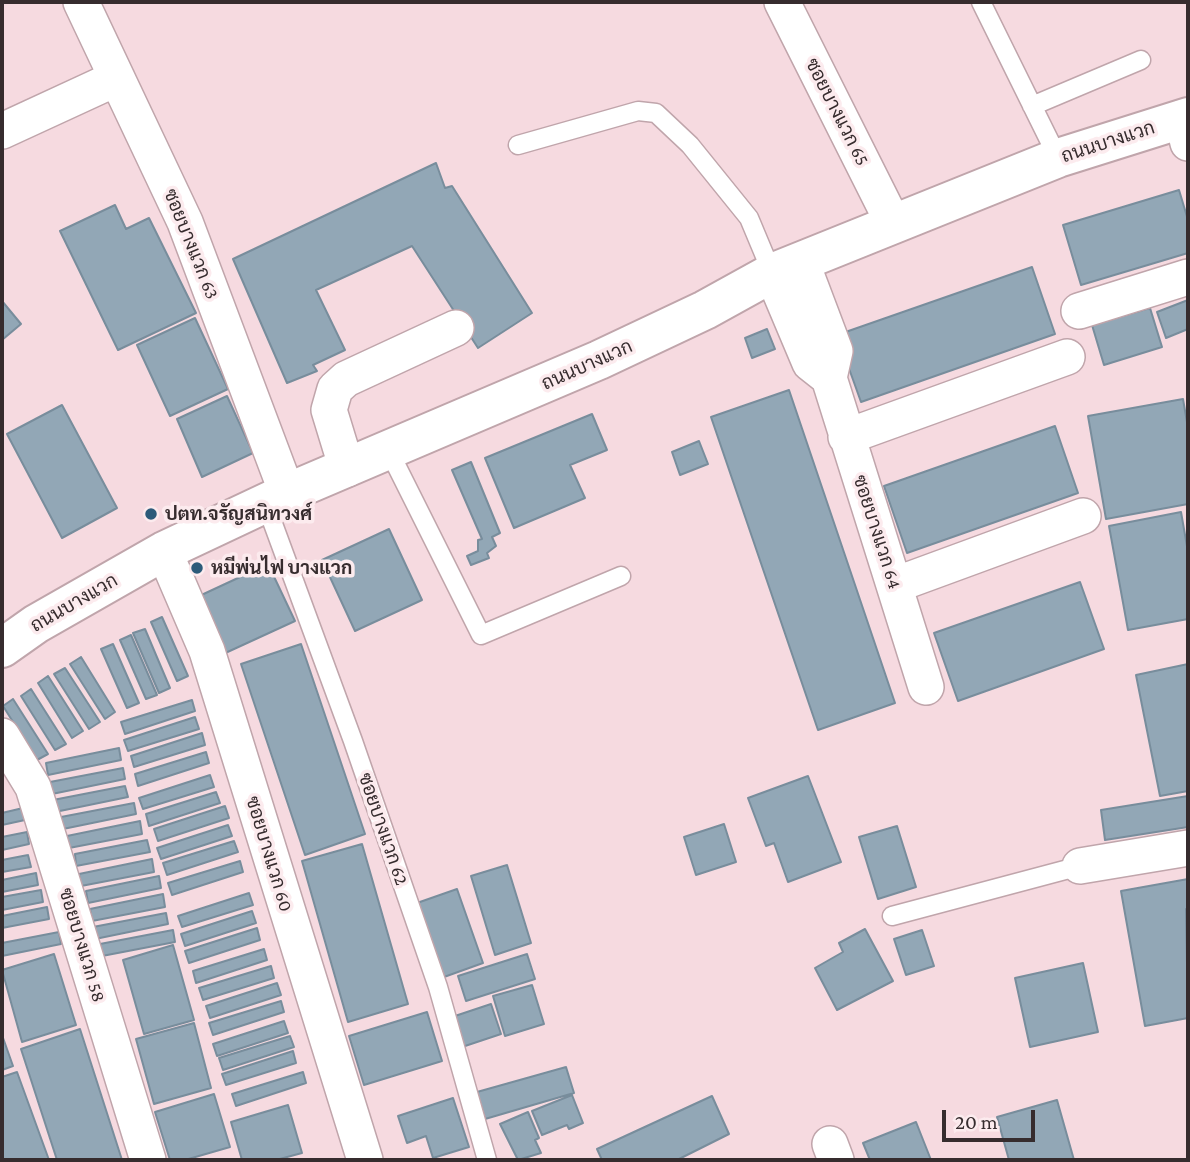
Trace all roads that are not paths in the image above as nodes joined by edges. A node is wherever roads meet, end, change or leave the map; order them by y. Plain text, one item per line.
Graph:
1 (81, 2) edge
2 (782, 2) edge
3 (981, 2) edge
4 (1141, 60) dead end
5 (117, 78) junction
6 (1032, 106) junction
7 (1186, 126) edge
8 (2, 131) edge
9 (518, 145) dead end
10 (1058, 158) junction
11 (892, 223) junction
12 (787, 267) junction
13 (1188, 278) edge
14 (1079, 311) dead end
15 (456, 328) dead end
16 (1067, 358) dead end
17 (846, 437) junction
18 (389, 451) junction
19 (347, 469) junction
20 (276, 498) junction
21 (1083, 516) dead end
22 (164, 551) junction
23 (621, 576) dead end
24 (895, 585) junction
25 (2, 648) edge
26 (926, 687) dead end
27 (2, 736) edge
28 (1188, 848) edge
29 (1080, 866) joint
30 (892, 916) dead end
31 (148, 1160) edge
32 (365, 1160) edge
33 (486, 1160) edge

1 - 5 street, ซอยบางแวก 63
2 - 11 street, ซอยบางแวก 65
3 - 6 lane
4 - 6 lane
5 - 8 street
5 - 20 street, ซอยบางแวก 63
6 - 10 lane
7 - 10 main road, ถนนบางแวก
9 - 12 lane
10 - 11 main road, ถนนบางแวก
11 - 12 main road, ถนนบางแวก
12 - 17 street, ซอยบางแวก 64
12 - 18 main road, ถนนบางแวก
13 - 14 street
15 - 19 street
16 - 17 street
17 - 24 street, ซอยบางแวก 64
18 - 19 main road, ถนนบางแวก
18 - 23 lane
19 - 20 main road, ถนนบางแวก
20 - 22 main road, ถนนบางแวก
20 - 33 lane, ซอยบางแวก 62
21 - 24 street
22 - 25 main road, ถนนบางแวก
22 - 32 street, ซอยบางแวก 60
24 - 26 street, ซอยบางแวก 64
27 - 31 street, ซอยบางแวก 58
28 - 29 street
29 - 30 lane

